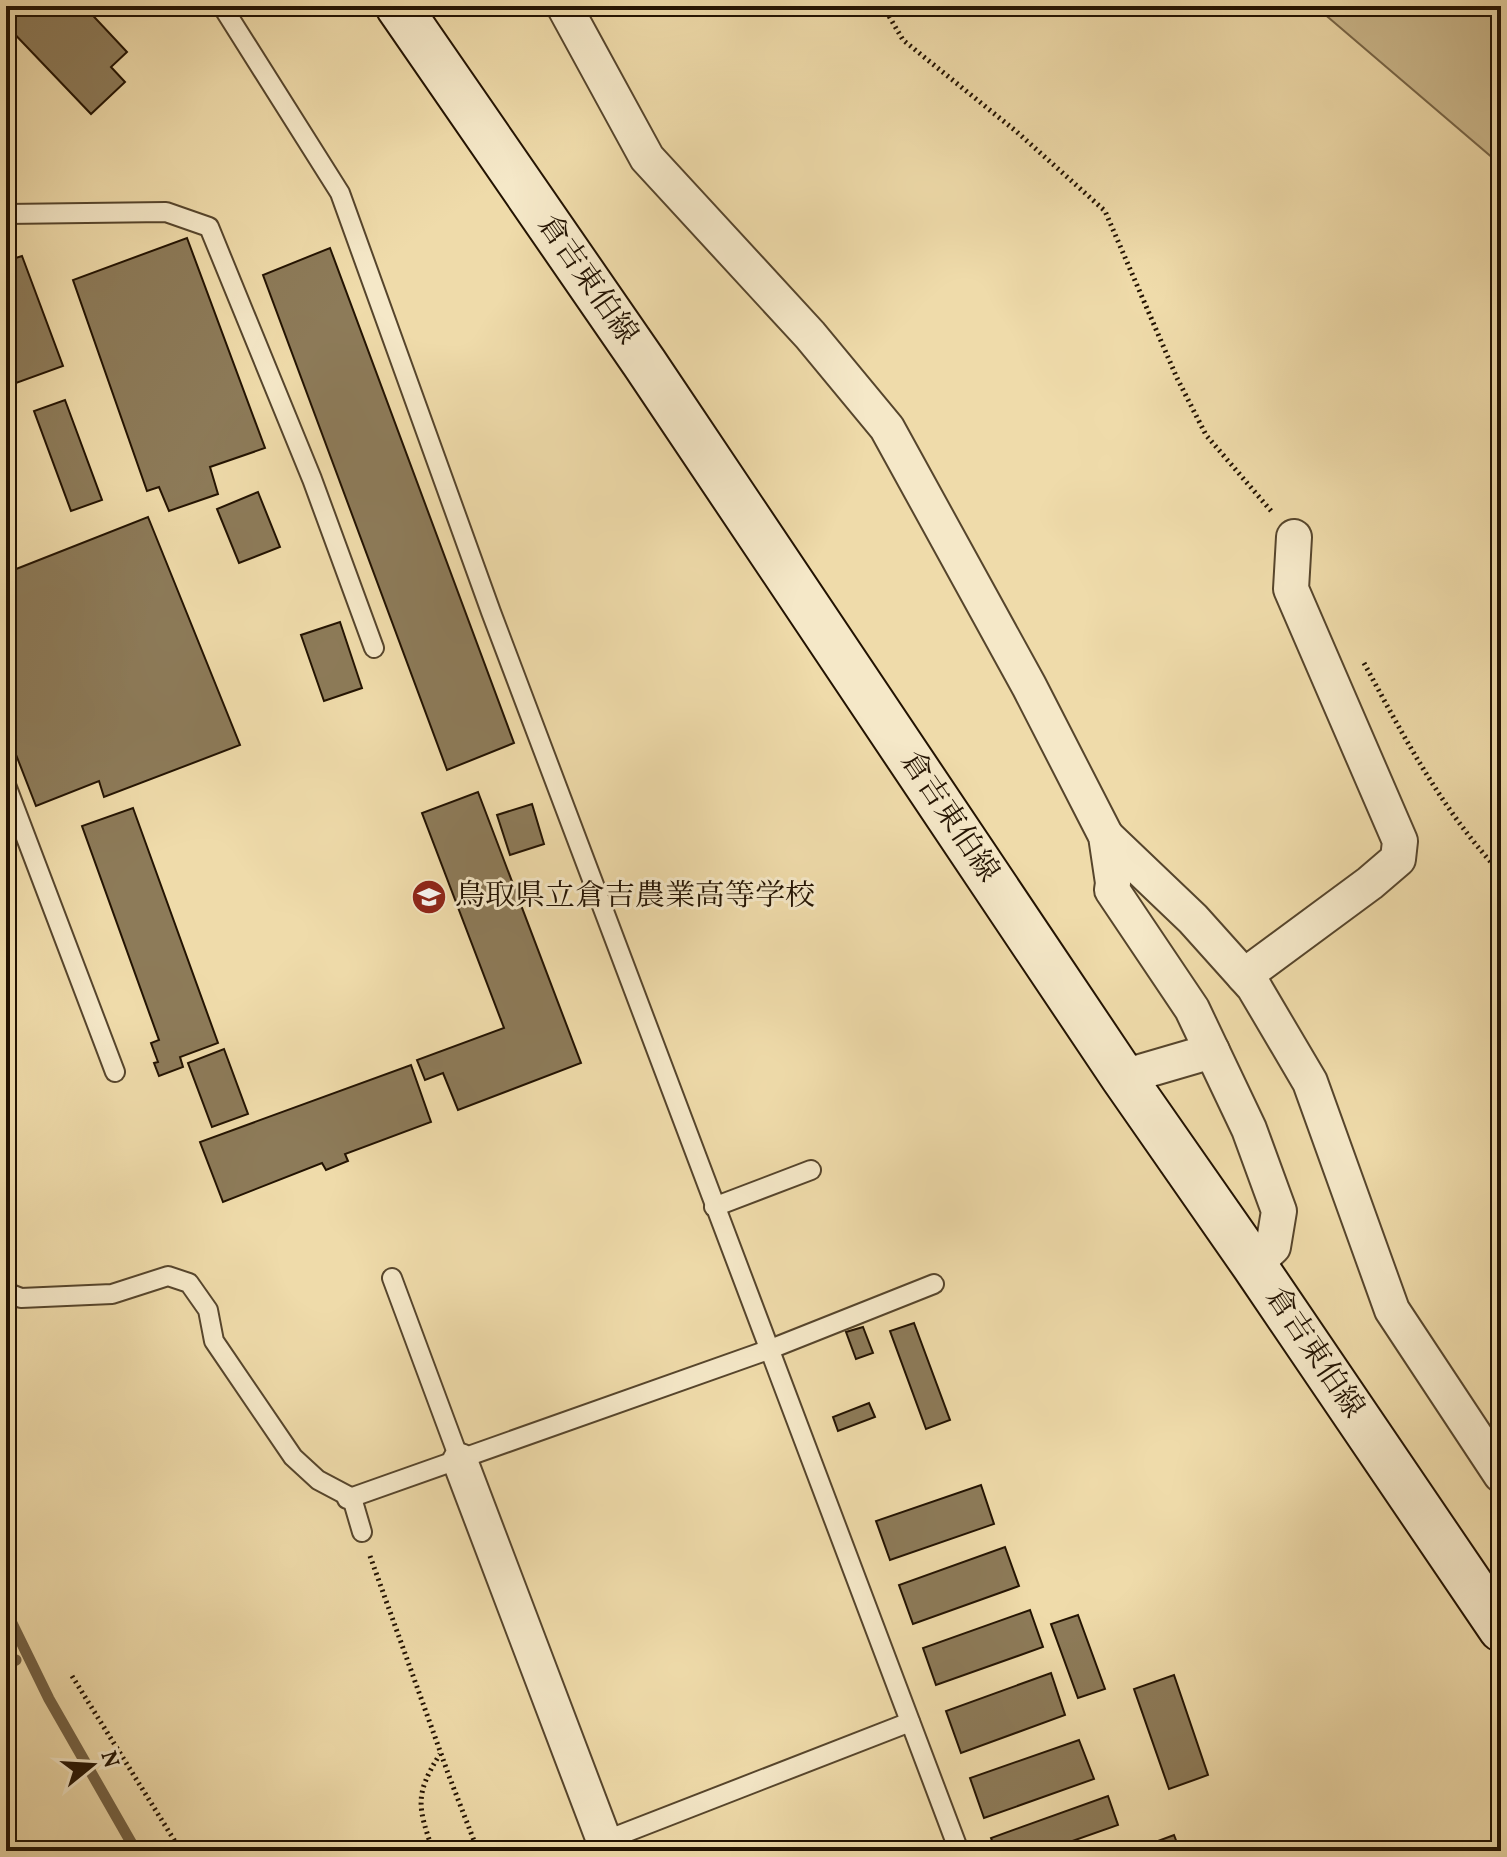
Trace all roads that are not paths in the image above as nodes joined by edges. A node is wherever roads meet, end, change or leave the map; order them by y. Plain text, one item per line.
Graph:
1 (222, 6) edge
2 (398, 6) edge
3 (564, 6) edge
4 (6, 214) edge
5 (1294, 537) road end
6 (374, 648) dead end
7 (6, 785) edge
8 (1106, 836) junction
9 (1244, 976) junction
10 (1212, 1051) junction
11 (115, 1072) dead end
12 (1123, 1077) junction
13 (811, 1170) dead end
14 (714, 1207) junction
15 (1254, 1265) junction
16 (392, 1278) dead end
17 (934, 1284) dead end
18 (6, 1292) edge
19 (768, 1350) junction
20 (460, 1461) junction
21 (1501, 1475) edge
22 (349, 1499) junction
23 (362, 1532) road end
24 (1501, 1629) edge
25 (910, 1722) junction
26 (606, 1846) edge
27 (959, 1851) edge

1 - 14 lane
2 - 12 main road, 倉吉東伯線
3 - 8 street
4 - 6 lane
5 - 9 street
7 - 11 lane
8 - 9 street
8 - 10 street
9 - 21 street
10 - 12 street
10 - 15 street
12 - 15 main road, 倉吉東伯線
13 - 14 lane
14 - 19 lane
15 - 24 main road, 倉吉東伯線
16 - 20 lane
17 - 19 lane
18 - 22 lane
19 - 20 lane
19 - 25 lane
20 - 22 lane
20 - 26 street
22 - 23 lane
25 - 26 lane
25 - 27 lane

